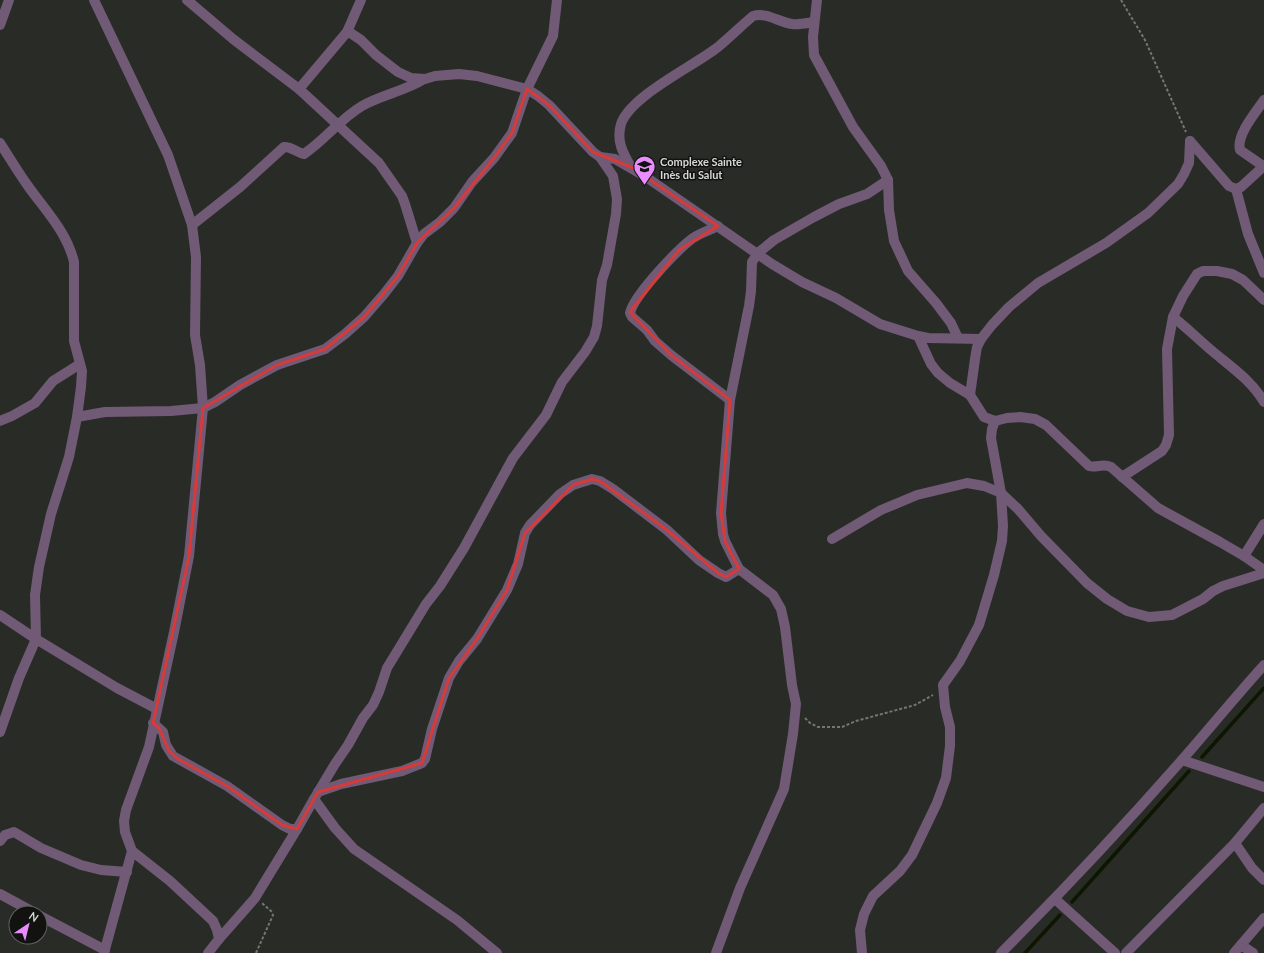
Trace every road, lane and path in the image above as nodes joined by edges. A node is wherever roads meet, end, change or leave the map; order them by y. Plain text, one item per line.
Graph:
1 (8, 0) edge
2 (94, 0) edge
3 (187, 0) edge
4 (361, 0) edge
5 (557, 0) edge
6 (816, 0) edge
7 (1122, 0) edge
8 (814, 22) junction
9 (0, 25) edge
10 (347, 32) junction
11 (425, 79) junction
12 (299, 89) junction
13 (527, 89) junction
14 (1264, 100) edge
15 (337, 124) junction
16 (1190, 142) junction
17 (0, 143) edge
18 (600, 157) junction
19 (1263, 166) edge
20 (631, 167) junction
21 (888, 180) junction
22 (1236, 189) junction
23 (192, 225) junction
24 (718, 226) junction
25 (417, 243) junction
26 (758, 253) junction
27 (1264, 273) edge
28 (1264, 300) edge
29 (1173, 317) junction
30 (918, 336) junction
31 (958, 338) junction
32 (981, 339) junction
33 (80, 364) junction
34 (970, 395) junction
35 (730, 400) junction
36 (1264, 402) edge
37 (203, 408) junction
38 (78, 417) junction
39 (0, 421) edge
40 (995, 421) junction
41 (1122, 477) junction
42 (1001, 493) junction
43 (1264, 524) edge
44 (832, 539) dead end
45 (1244, 556) junction
46 (739, 569) junction
47 (1264, 570) edge
48 (1264, 573) edge
49 (0, 615) edge
50 (36, 639) junction
51 (1264, 665) edge
52 (943, 685) junction
53 (796, 704) junction
54 (157, 709) junction
55 (153, 723) junction
56 (0, 732) edge
57 (1182, 760) junction
58 (1264, 787) edge
59 (316, 795) junction
60 (1264, 808) edge
61 (297, 829) junction
62 (0, 841) edge
63 (1235, 843) junction
64 (132, 851) junction
65 (127, 872) junction
66 (1264, 880) edge
67 (0, 894) edge
68 (255, 898) junction
69 (1055, 899) junction
70 (20, 905) edge
71 (1264, 918) edge
72 (48, 920) edge
73 (219, 939) junction
74 (1241, 945) junction
75 (104, 952) edge
76 (208, 953) edge
77 (256, 953) edge
78 (496, 953) edge
79 (716, 953) edge
80 (862, 953) edge
81 (1001, 953) edge
82 (1115, 953) edge
83 (1126, 953) edge
84 (1234, 953) edge
85 (1252, 953) edge

1 - 9 street
2 - 23 street
3 - 12 street
4 - 10 street
5 - 13 street
6 - 8 street
7 - 16 path
8 - 20 street
8 - 21 street
10 - 11 street
10 - 12 street
11 - 13 street
11 - 15 street
12 - 15 street
13 - 18 street
13 - 25 street
14 - 19 street
15 - 23 street
15 - 25 street
16 - 22 street
16 - 32 street
17 - 33 street
18 - 20 street
18 - 59 street
19 - 22 street
20 - 24 street
21 - 26 street
21 - 31 street
22 - 27 street
23 - 37 street
24 - 26 street
24 - 35 street
25 - 37 street
26 - 30 street
26 - 35 street
28 - 29 street
29 - 36 street
29 - 41 street
30 - 31 street
30 - 34 street
31 - 32 street
32 - 34 street
33 - 38 street
33 - 39 street
34 - 40 street
35 - 46 street
37 - 38 street
37 - 54 street
38 - 50 street
40 - 41 street
40 - 42 street
41 - 45 street
42 - 44 street
42 - 48 street
42 - 52 street
43 - 45 street
45 - 47 street
46 - 53 street
46 - 59 street
49 - 50 street
50 - 54 street
50 - 56 street
51 - 57 street
52 - 53 path
52 - 80 street
53 - 79 street
54 - 55 street
55 - 61 street
55 - 64 street
57 - 58 street
57 - 69 street
59 - 61 street
59 - 78 street
60 - 63 street
61 - 68 street
62 - 65 street
63 - 66 street
63 - 83 street
64 - 65 street
64 - 73 street
65 - 75 street
67 - 70 street
68 - 73 street
68 - 77 path
69 - 81 street
69 - 82 street
71 - 74 street
72 - 75 street
73 - 76 street
74 - 84 street
74 - 85 street

